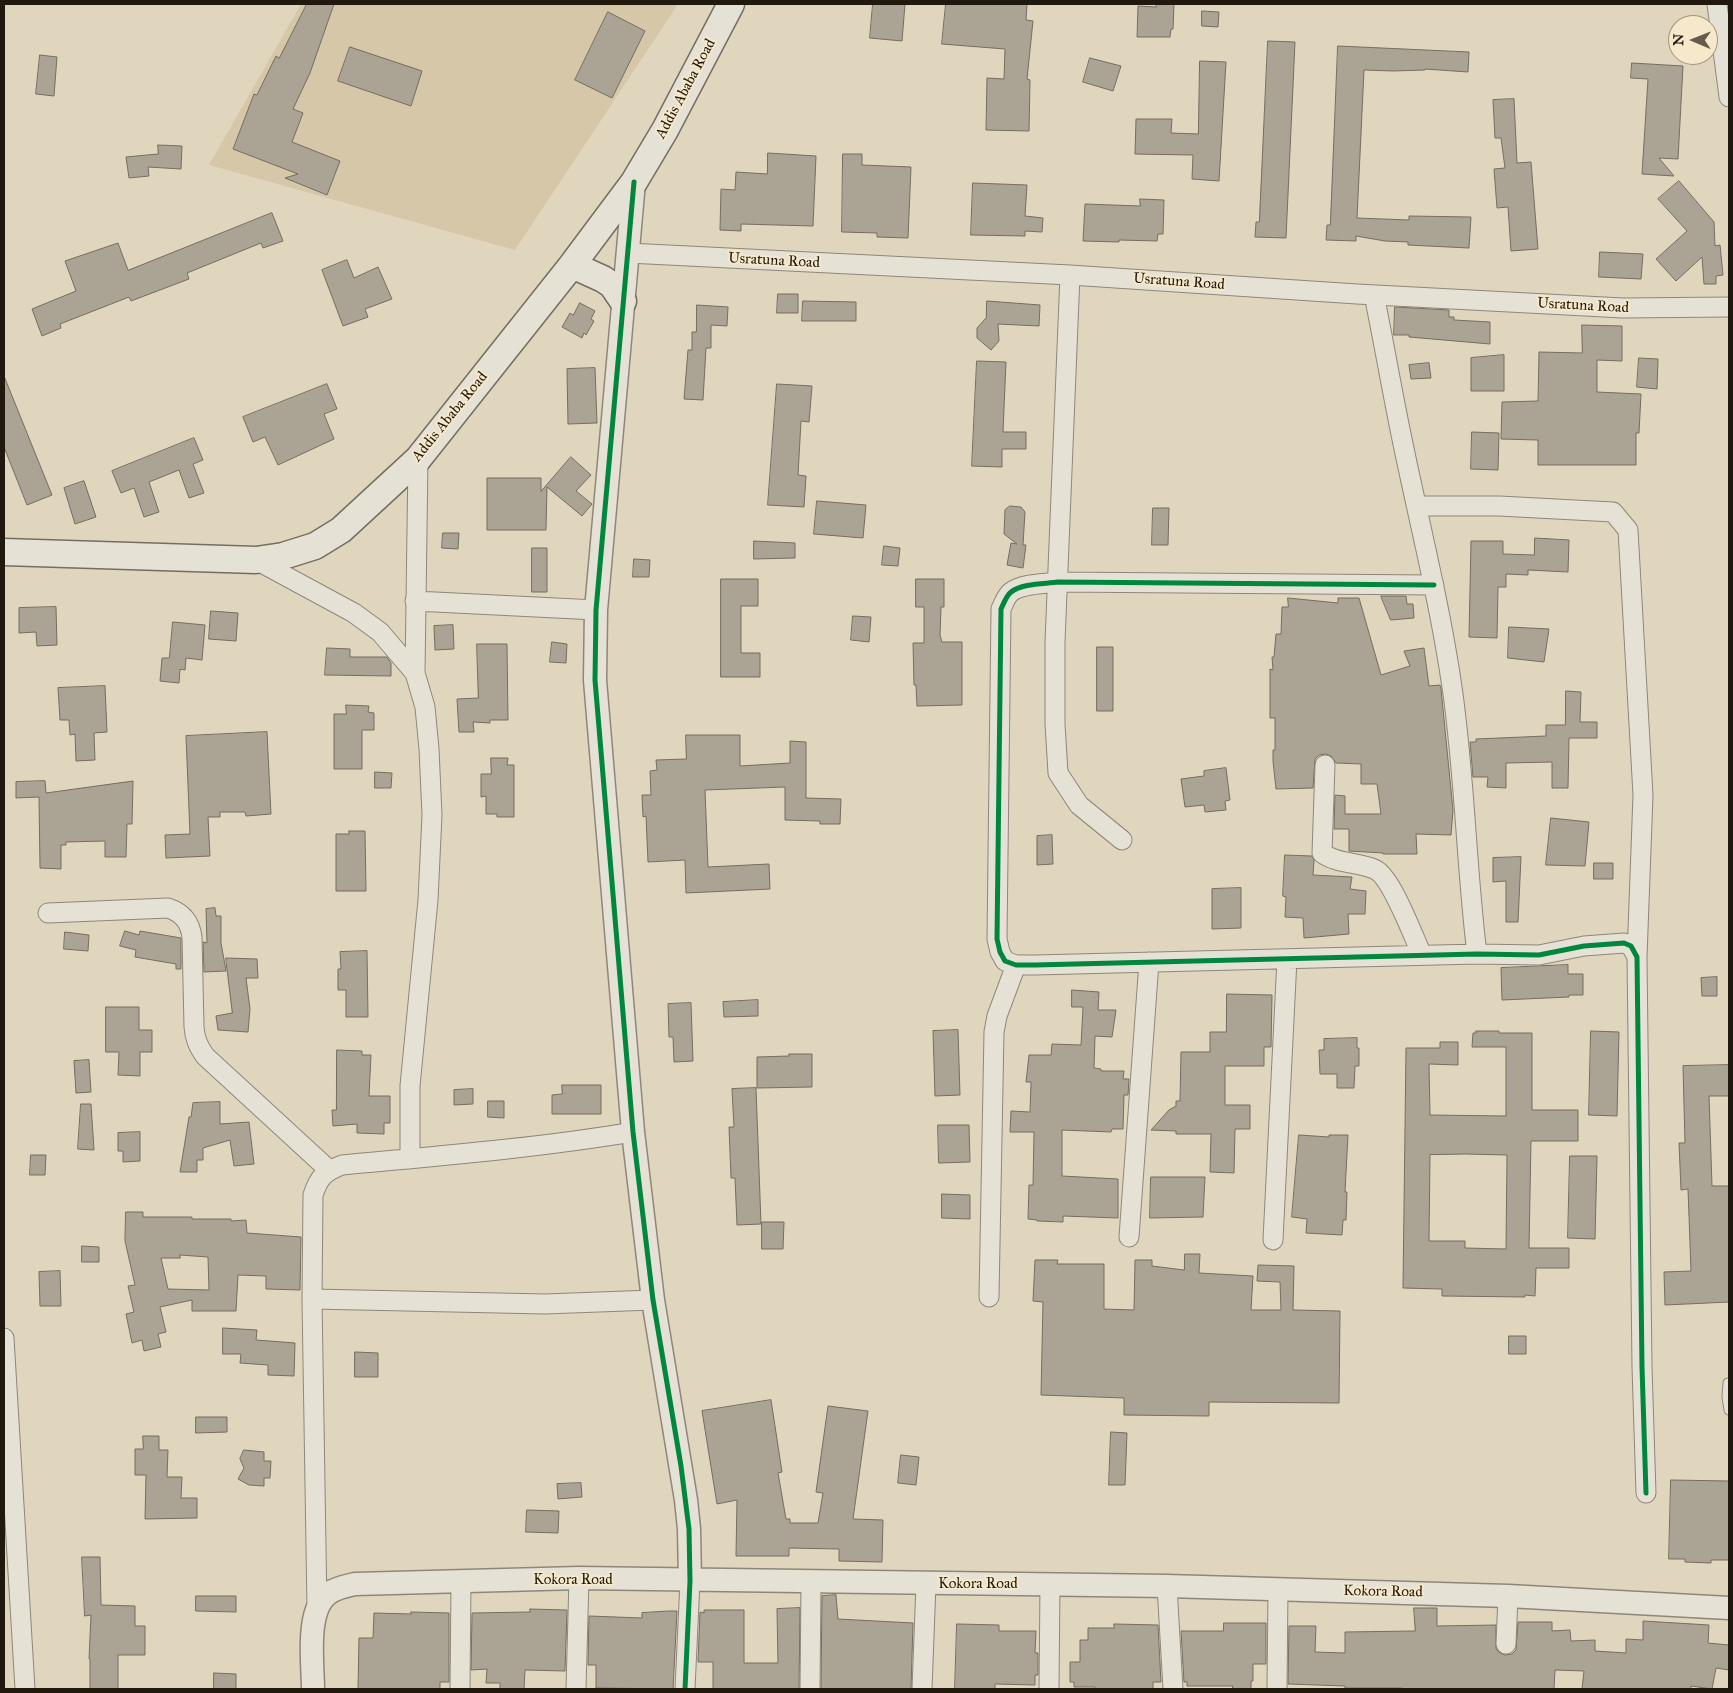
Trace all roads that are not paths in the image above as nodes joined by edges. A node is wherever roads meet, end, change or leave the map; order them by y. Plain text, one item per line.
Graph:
1 (731, 4) edge
2 (1717, 4) edge
3 (1727, 53) edge
4 (1729, 97) edge
5 (634, 182) junction
6 (628, 254) junction
7 (572, 265) junction
8 (1070, 275) junction
9 (1374, 295) junction
10 (623, 301) junction
11 (1729, 307) edge
12 (418, 458) junction
13 (1416, 506) junction
14 (4, 552) edge
15 (256, 560) junction
16 (1058, 582) junction
17 (1434, 585) junction
18 (415, 601) junction
19 (596, 610) junction
20 (415, 673) junction
21 (1325, 765) dead end
22 (1122, 840) dead end
23 (48, 913) dead end
24 (1477, 954) junction
25 (1422, 955) junction
26 (1637, 958) junction
27 (1287, 959) junction
28 (1149, 962) junction
29 (1016, 965) junction
30 (633, 1132) junction
31 (410, 1159) junction
32 (329, 1170) junction
33 (1129, 1237) dead end
34 (1273, 1240) dead end
35 (989, 1297) dead end
36 (312, 1299) junction
37 (653, 1300) junction
38 (4, 1338) edge
39 (1728, 1383) edge
40 (1729, 1410) edge
41 (1646, 1493) dead end
42 (579, 1578) junction
43 (690, 1581) junction
44 (461, 1582) junction
45 (811, 1582) junction
46 (926, 1584) junction
47 (1050, 1584) junction
48 (1167, 1586) junction
49 (1278, 1589) junction
50 (1508, 1596) junction
51 (1729, 1608) edge
52 (317, 1609) junction
53 (1506, 1644) dead end
54 (25, 1689) edge
55 (313, 1689) edge
56 (460, 1689) edge
57 (576, 1689) edge
58 (686, 1689) edge
59 (810, 1689) edge
60 (922, 1689) edge
61 (1049, 1689) edge
62 (1173, 1689) edge
63 (1277, 1689) edge

1 - 5 main road, Addis Ababa Road
2 - 3 street
3 - 4 street
5 - 6 street
5 - 7 main road, Addis Ababa Road
6 - 8 street, Usratuna Road
6 - 10 street
7 - 10 main road
7 - 12 main road, Addis Ababa Road
8 - 9 street, Usratuna Road
8 - 16 street
9 - 11 street, Usratuna Road
9 - 13 street
10 - 19 street
12 - 15 main road, Addis Ababa Road
12 - 18 street
13 - 17 street
13 - 26 street
14 - 15 main road, Addis Ababa Road
15 - 20 street
16 - 17 street
16 - 22 street
16 - 29 street
17 - 24 street
18 - 19 street
18 - 20 street
19 - 30 street
20 - 31 street
21 - 25 street
23 - 32 street
24 - 25 street
24 - 26 street
25 - 27 street
26 - 41 street
27 - 28 street
27 - 34 street
28 - 29 street
28 - 33 street
29 - 35 street
30 - 31 street
30 - 37 street
31 - 32 street
32 - 36 street
36 - 37 street
36 - 52 street
37 - 43 street
38 - 54 street
39 - 40 lane
42 - 43 street, Kokora Road
42 - 44 street, Kokora Road
42 - 57 street
43 - 45 street, Kokora Road
43 - 58 street
44 - 52 street, Kokora Road
44 - 56 street
45 - 46 street, Kokora Road
45 - 59 street
46 - 47 street, Kokora Road
46 - 60 street
47 - 48 street, Kokora Road
47 - 61 street
48 - 49 street, Kokora Road
48 - 62 street
49 - 50 street, Kokora Road
49 - 63 street
50 - 51 street, Kokora Road
50 - 53 street
52 - 55 street

